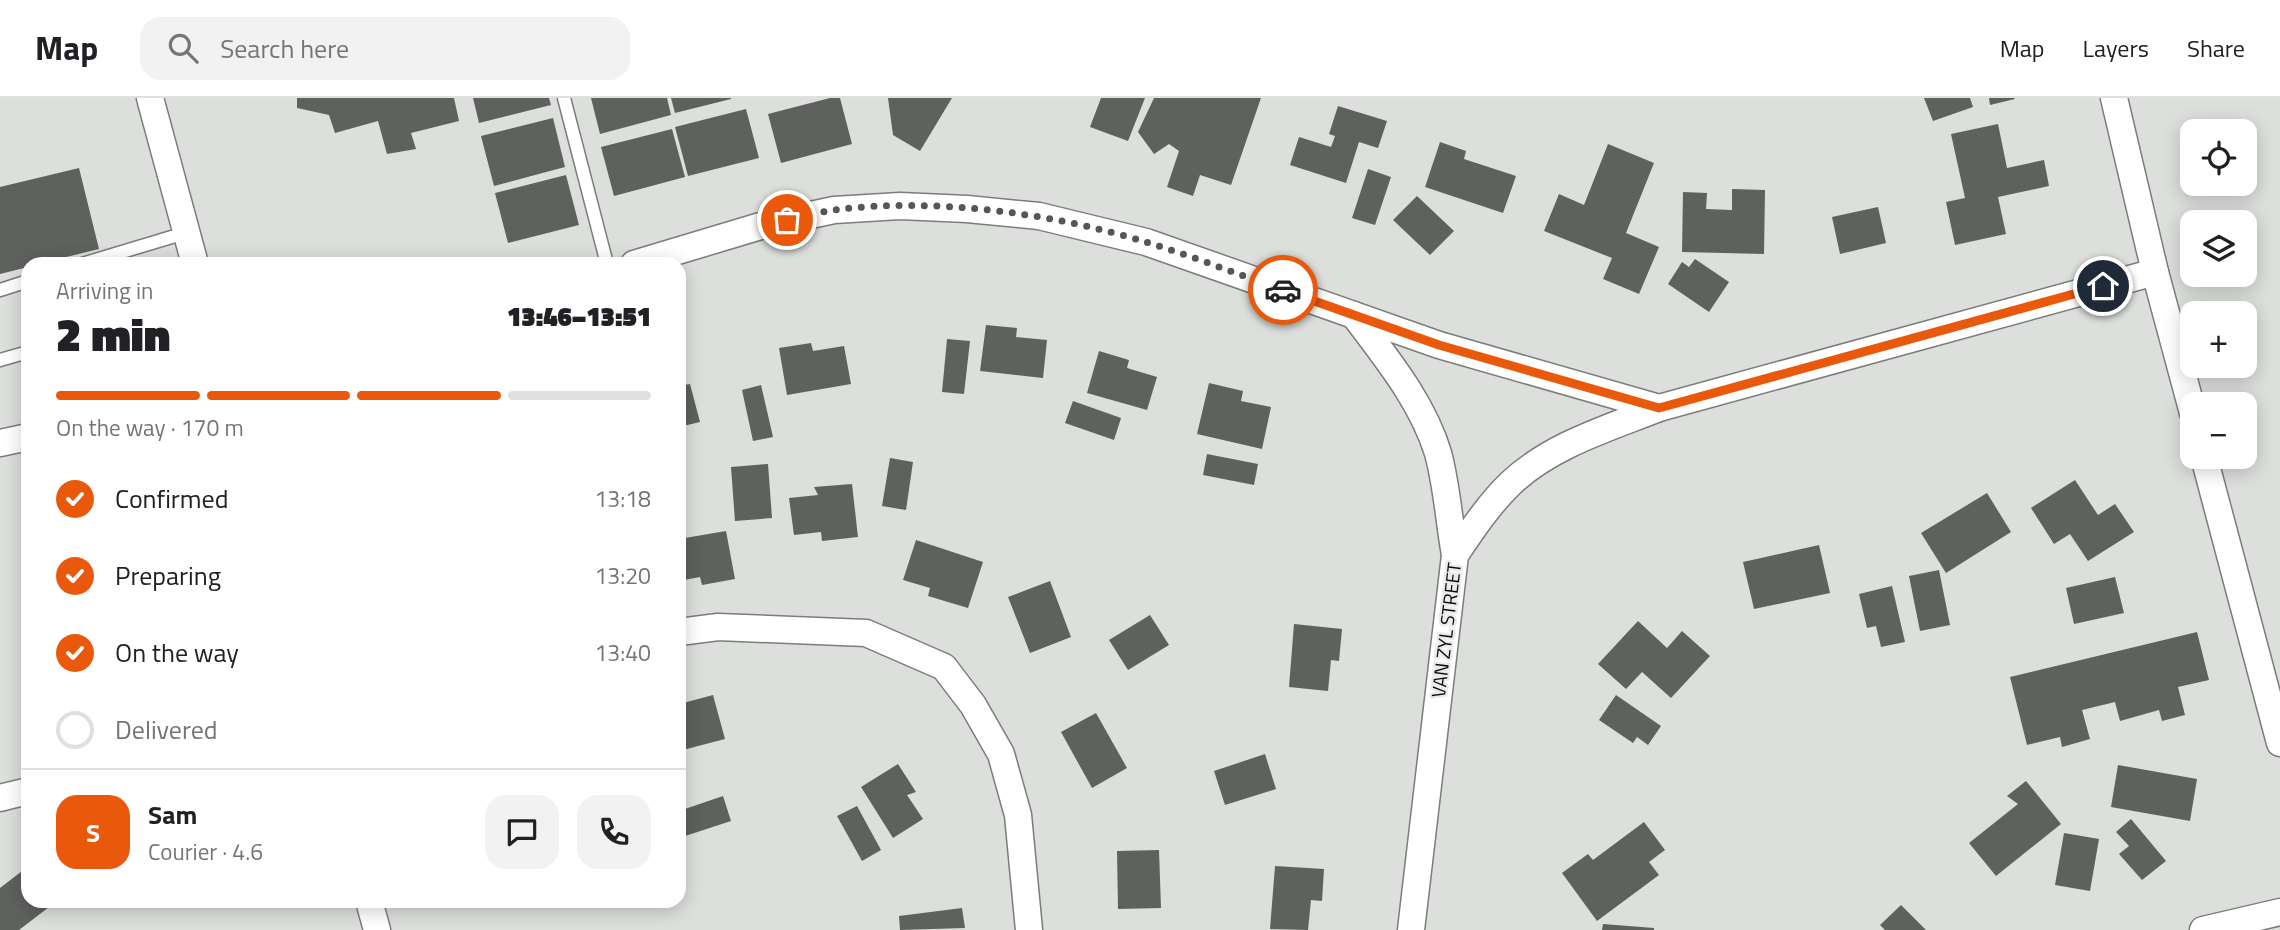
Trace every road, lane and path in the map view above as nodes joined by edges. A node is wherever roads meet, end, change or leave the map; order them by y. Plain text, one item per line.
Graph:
1 (150, 98) edge
2 (564, 98) edge
3 (2114, 98) edge
4 (185, 233) junction
5 (126, 257) edge
6 (193, 257) edge
7 (605, 257) edge
8 (657, 257) edge
9 (2155, 272) junction
10 (21, 283) edge
11 (0, 290) edge
12 (1354, 315) junction
13 (21, 354) edge
14 (0, 360) edge
15 (2187, 392) edge
16 (1659, 408) junction
17 (21, 438) edge
18 (0, 443) edge
19 (2207, 469) edge
20 (1455, 555) junction
21 (686, 631) edge
22 (2280, 743) edge
23 (21, 793) edge
24 (0, 798) edge
25 (371, 908) edge
26 (2280, 912) edge
27 (377, 930) edge
28 (1029, 930) edge
29 (1411, 930) edge
30 (2203, 930) edge

1 - 4 street
2 - 7 lane
3 - 9 street
4 - 5 lane
4 - 6 street
8 - 12 street
9 - 15 street
9 - 16 street, VAN ZYL STREET
10 - 11 lane
12 - 16 street
12 - 20 street
13 - 14 lane
16 - 20 street, VAN ZYL STREET
17 - 18 street
19 - 22 street
20 - 29 street, VAN ZYL STREET
21 - 28 street
23 - 24 street
25 - 27 street
26 - 30 street

